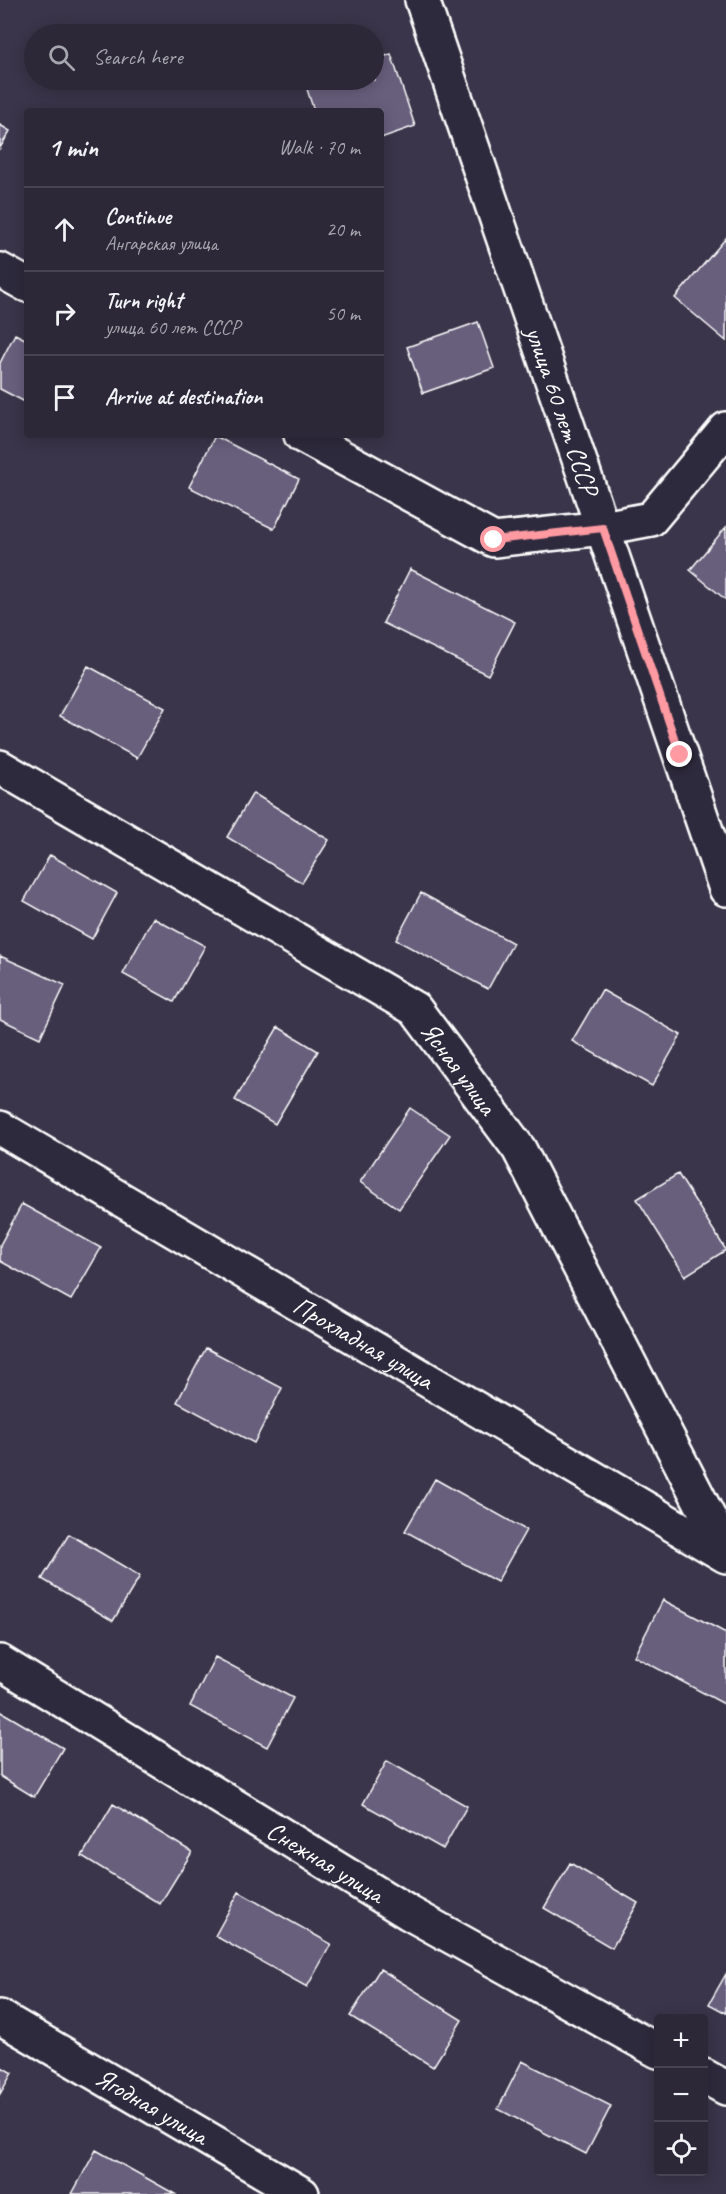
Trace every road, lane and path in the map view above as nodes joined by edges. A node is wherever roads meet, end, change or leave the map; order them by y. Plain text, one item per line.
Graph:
1 (422, 0) edge
2 (0, 270) edge
3 (24, 283) edge
4 (726, 429) edge
5 (307, 438) edge
6 (603, 528) junction
7 (0, 767) edge
8 (726, 889) edge
9 (0, 1128) edge
10 (726, 1551) edge
11 (726, 1556) edge
12 (0, 1662) edge
13 (0, 2017) edge
14 (654, 2049) edge
15 (708, 2078) edge
16 (726, 2088) edge
17 (302, 2194) edge

1 - 6 street, улица 60 лет СССР
2 - 3 street
4 - 6 street
5 - 6 street
6 - 8 street, улица 60 лет СССР
7 - 10 street, Ясная улица
9 - 11 street, Прохладная улица
12 - 14 street, Снежная улица
13 - 17 street, Ягодная улица
15 - 16 street

